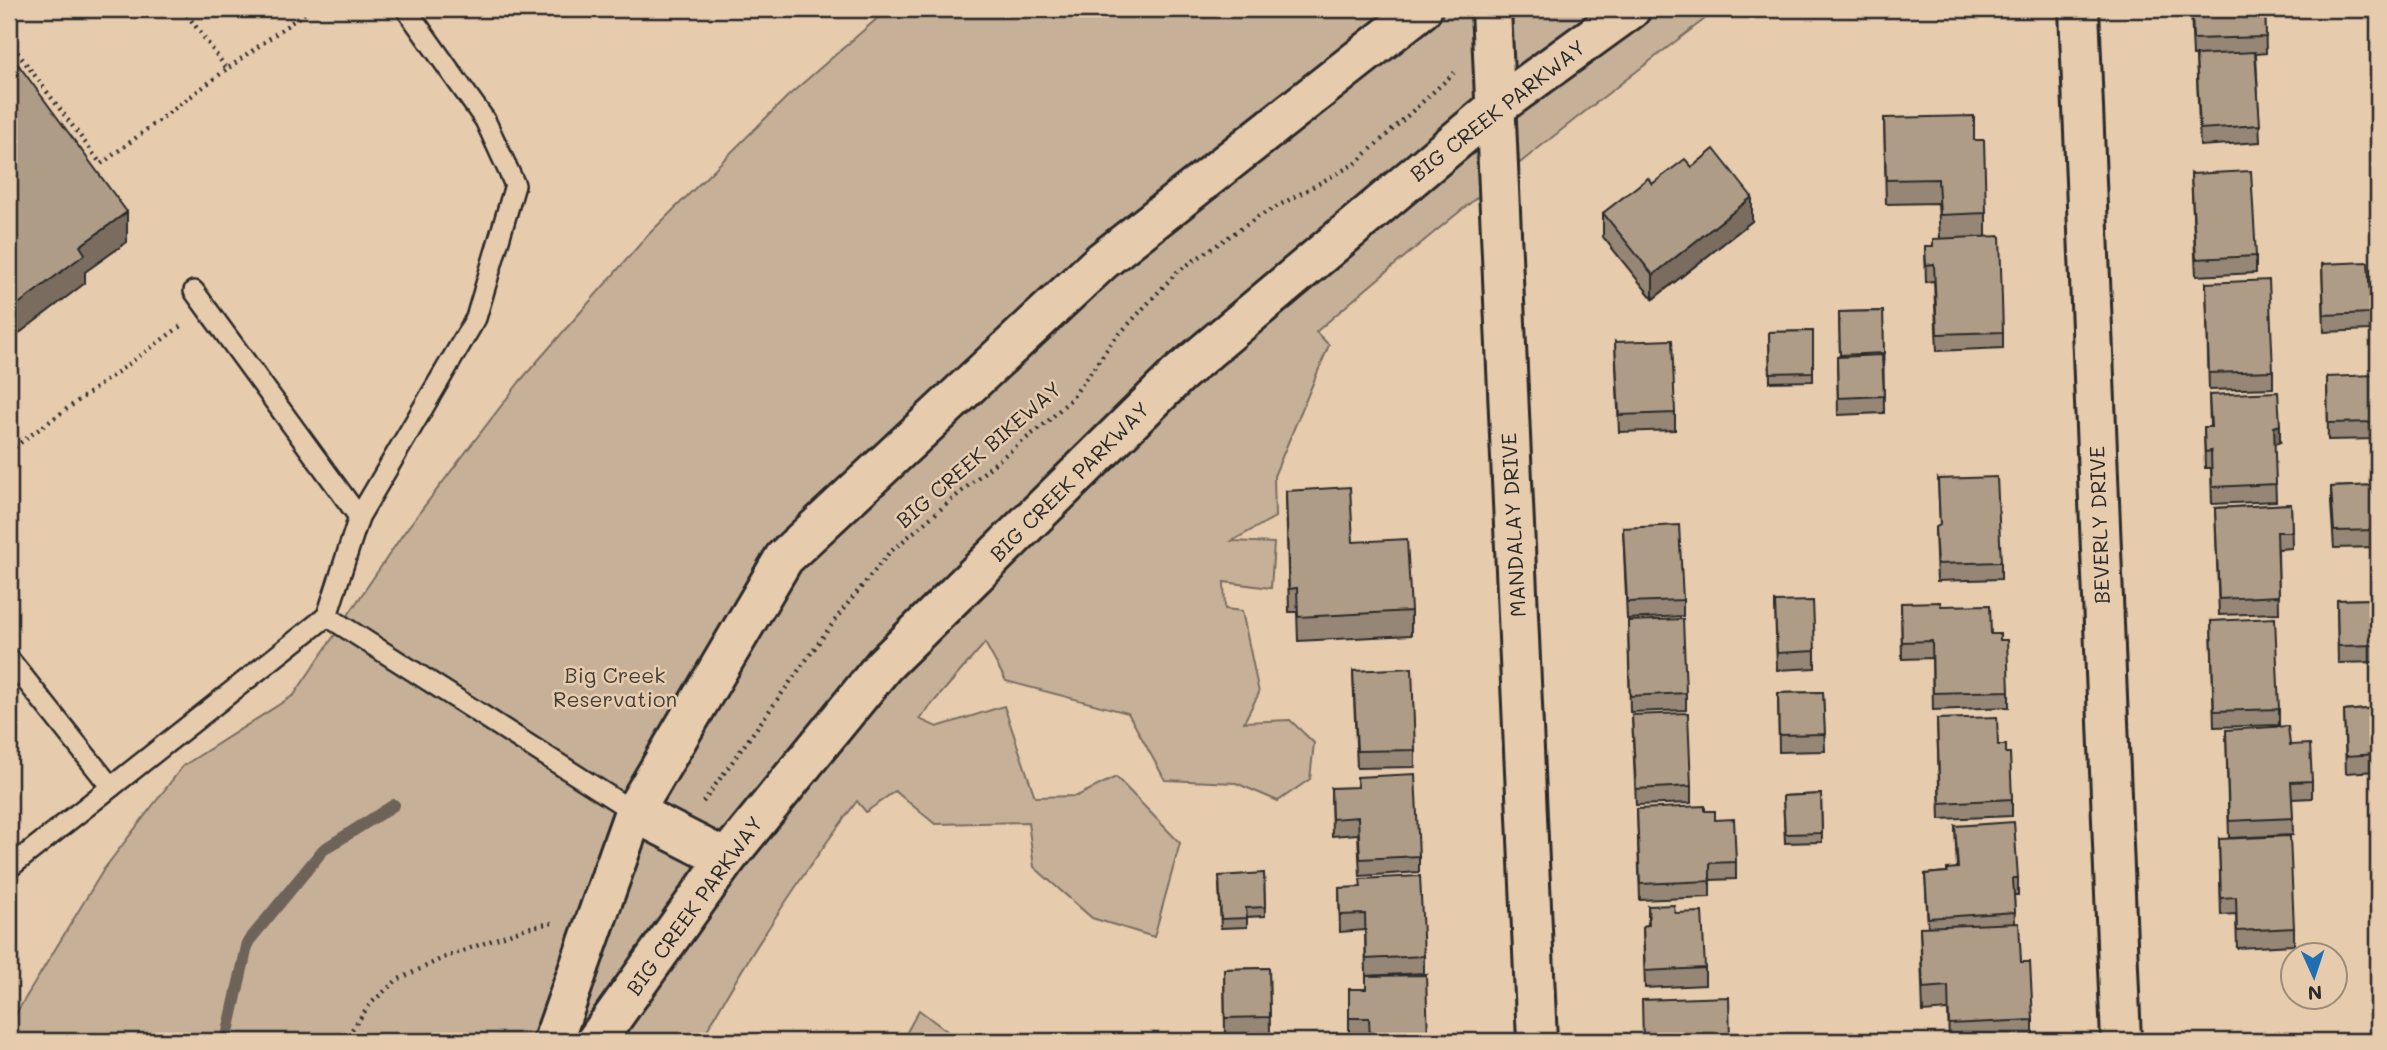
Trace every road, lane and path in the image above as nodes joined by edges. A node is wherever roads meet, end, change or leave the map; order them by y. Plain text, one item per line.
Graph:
1 (183, 9) edge
2 (310, 9) edge
3 (406, 9) edge
4 (1422, 9) edge
5 (1492, 9) edge
6 (1631, 9) edge
7 (2078, 9) edge
8 (9, 41) edge
9 (227, 69) junction
10 (1452, 76) dead end
11 (1496, 107) junction
12 (194, 291) dead end
13 (206, 309) junction
14 (9, 451) edge
15 (359, 517) junction
16 (327, 616) junction
17 (9, 659) edge
18 (111, 787) junction
19 (703, 802) dead end
20 (634, 811) junction
21 (726, 859) junction
22 (9, 868) edge
23 (562, 922) dead end
24 (344, 1041) edge
25 (553, 1041) edge
26 (596, 1041) edge
27 (1537, 1041) edge
28 (2122, 1041) edge

1 - 9 path
2 - 9 path
3 - 15 lane
4 - 20 street
5 - 11 street, MANDALAY DRIVE
6 - 11 street, BIG CREEK PARKWAY
7 - 28 street, BEVERLY DRIVE
8 - 9 path
10 - 19 path, BIG CREEK BIKEWAY
11 - 21 street, BIG CREEK PARKWAY
11 - 27 street, MANDALAY DRIVE
12 - 13 lane
13 - 14 path
13 - 15 lane
15 - 16 lane
16 - 18 lane
16 - 20 lane
17 - 18 lane
18 - 22 lane
20 - 21 street
20 - 25 street
21 - 26 street, BIG CREEK PARKWAY
23 - 24 path

